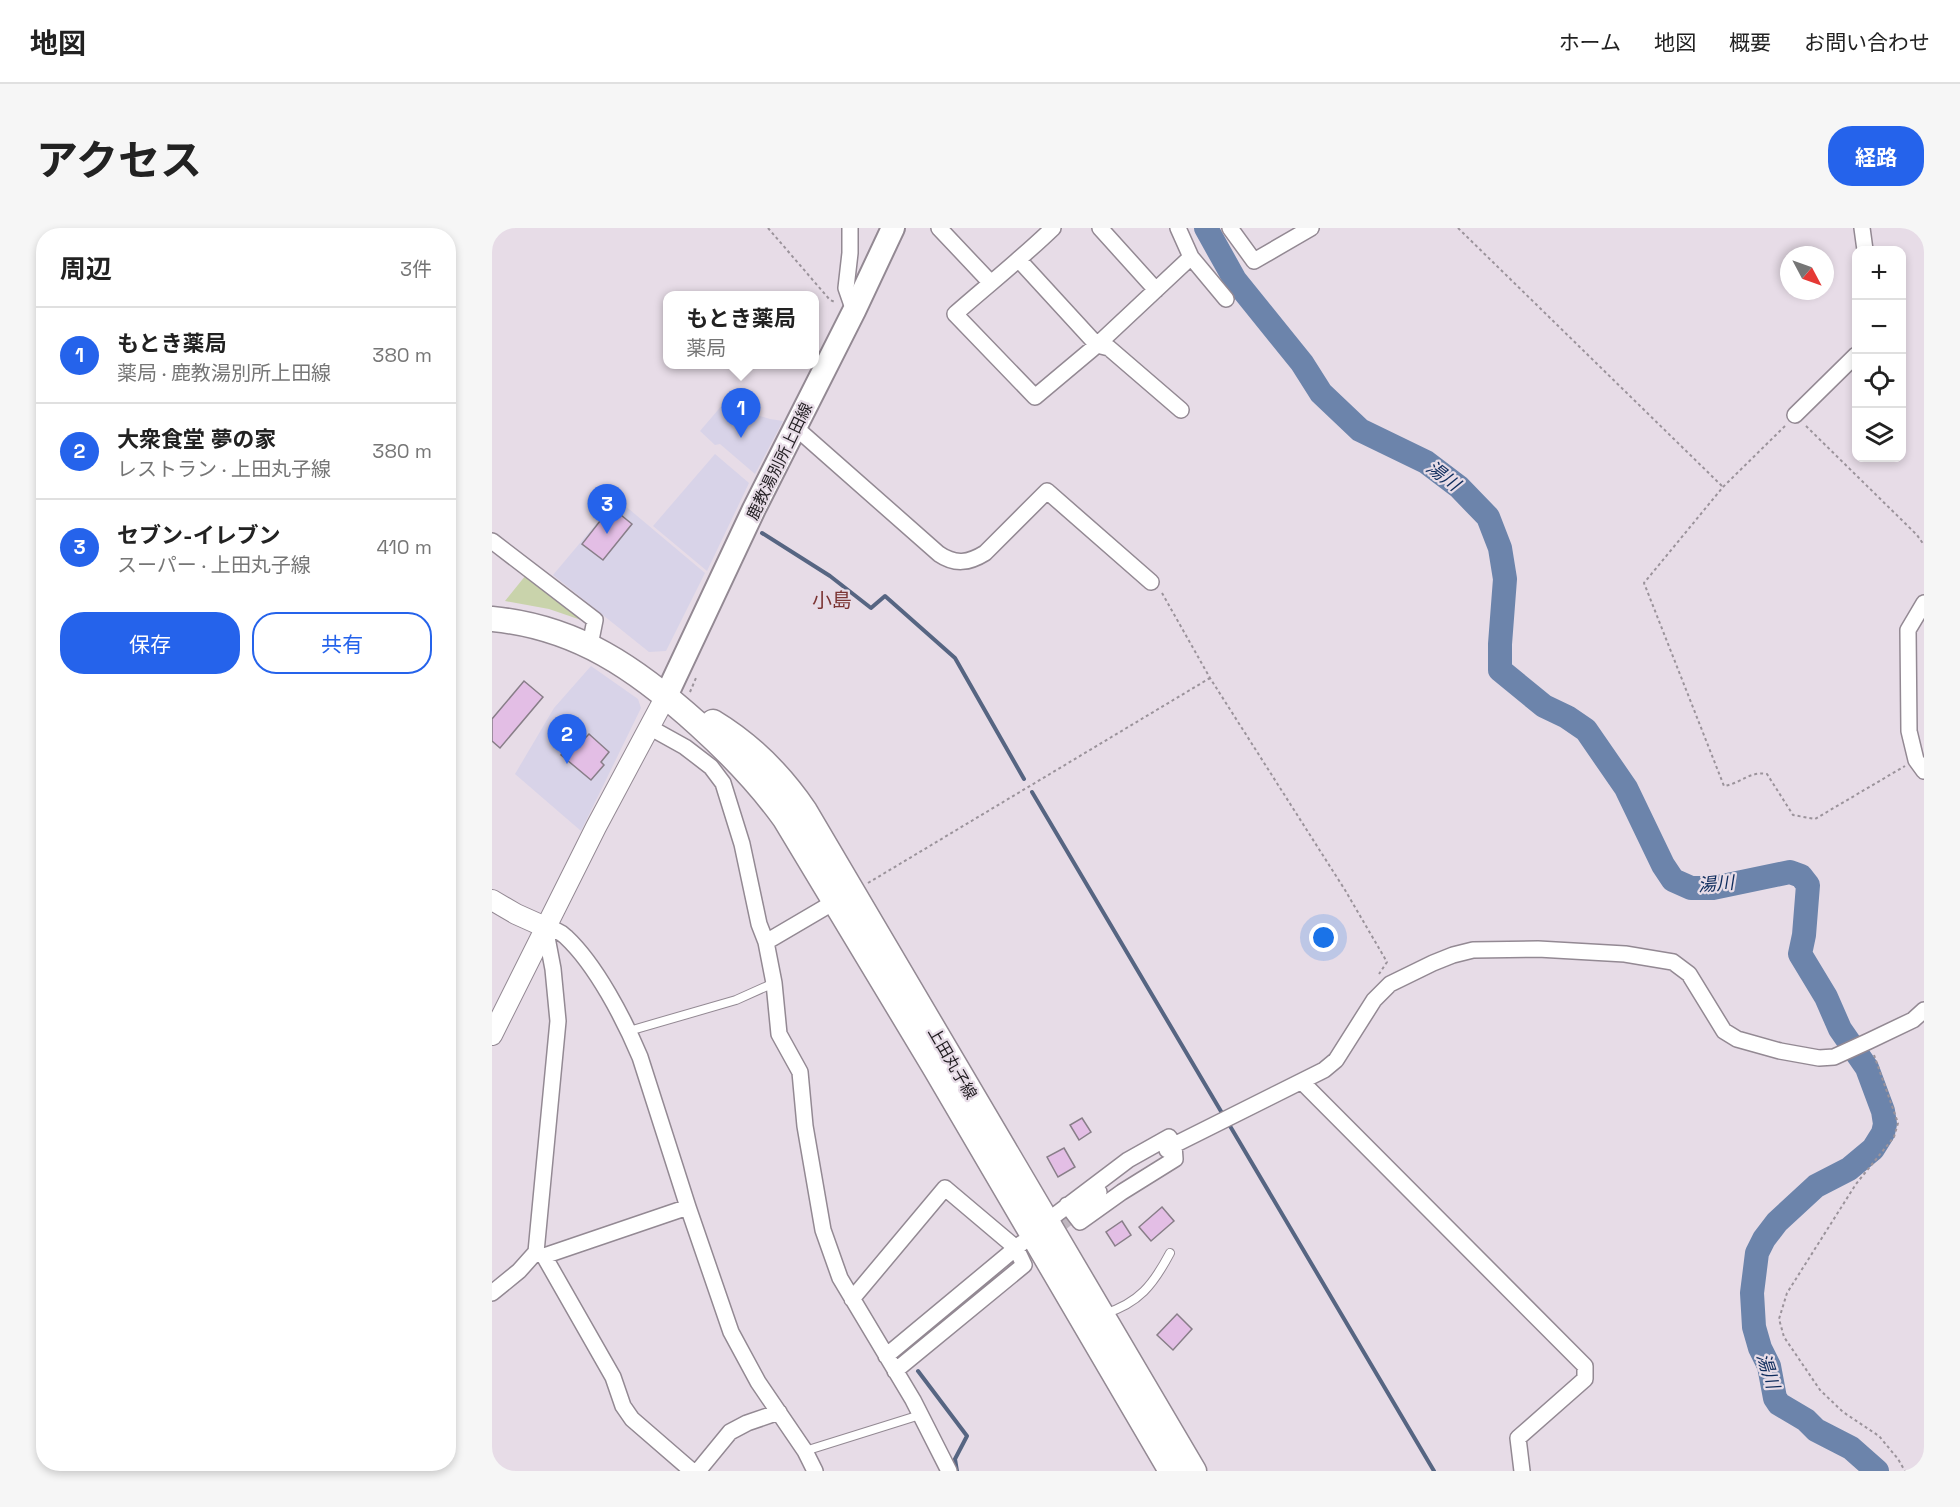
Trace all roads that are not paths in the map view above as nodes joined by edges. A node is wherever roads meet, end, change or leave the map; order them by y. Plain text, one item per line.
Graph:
1 (850, 228) edge
2 (893, 228) edge
3 (939, 228) edge
4 (1053, 228) edge
5 (1100, 228) edge
6 (1178, 228) edge
7 (1230, 228) edge
8 (1862, 228) edge
9 (1307, 229) edge
10 (1864, 246) edge
11 (1191, 257) junction
12 (1019, 260) junction
13 (990, 282) junction
14 (1156, 290) junction
15 (1226, 299) dead end
16 (854, 311) junction
17 (1097, 345) junction
18 (1852, 359) edge
19 (1181, 410) dead end
20 (1795, 416) road end
21 (795, 427) junction
22 (492, 541) edge
23 (1151, 582) road end
24 (1924, 603) edge
25 (492, 619) edge
26 (590, 645) junction
27 (666, 696) junction
28 (649, 727) junction
29 (1920, 766) edge
30 (843, 897) junction
31 (492, 900) edge
32 (545, 927) junction
33 (766, 942) junction
34 (774, 983) junction
35 (1924, 1010) edge
36 (629, 1031) junction
37 (492, 1035) edge
38 (1302, 1082) junction
39 (1174, 1146) junction
40 (688, 1207) junction
41 (1072, 1208) junction
42 (1032, 1235) junction
43 (1170, 1253) dead end
44 (540, 1254) junction
45 (1007, 1268) tunnel mouth
46 (492, 1293) edge
47 (852, 1299) junction
48 (1102, 1314) junction
49 (890, 1364) junction
50 (779, 1412) junction
51 (921, 1415) junction
52 (805, 1451) junction
53 (692, 1471) edge
54 (698, 1471) edge
55 (815, 1471) edge
56 (949, 1471) edge
57 (1170, 1471) edge
58 (1194, 1471) edge
59 (1522, 1471) edge

1 - 16 street
2 - 16 main road, 鹿教湯別所上田線
3 - 13 street
4 - 12 street
5 - 14 street
6 - 11 street
7 - 9 street
8 - 10 street
11 - 14 street
11 - 15 street
12 - 13 street
12 - 17 street
13 - 17 street
14 - 17 street
16 - 21 main road, 鹿教湯別所上田線
17 - 19 street
18 - 20 street
21 - 23 street
21 - 27 main road, 鹿教湯別所上田線
22 - 26 street
24 - 29 street
25 - 26 main road, 上田丸子線
26 - 27 main road, 上田丸子線
27 - 28 street
27 - 30 main road, 上田丸子線
28 - 32 street
28 - 33 street
30 - 33 street
30 - 42 main road, 上田丸子線
31 - 32 street
32 - 36 street
32 - 37 street
32 - 44 street
33 - 34 street
34 - 36 lane
34 - 47 street
35 - 38 street
36 - 40 street
38 - 39 street
38 - 59 street
39 - 41 street
39 - 41 street
40 - 44 street
40 - 50 street
41 - 42 street
42 - 47 street
42 - 48 main road, 上田丸子線
42 - 49 street
42 - 57 main road, 上田丸子線
43 - 48 lane
44 - 46 street
44 - 53 street
45 - 49 street
47 - 49 street
48 - 58 main road, 上田丸子線
49 - 51 street
50 - 52 street
50 - 54 street
51 - 52 lane
51 - 56 street
52 - 55 street

